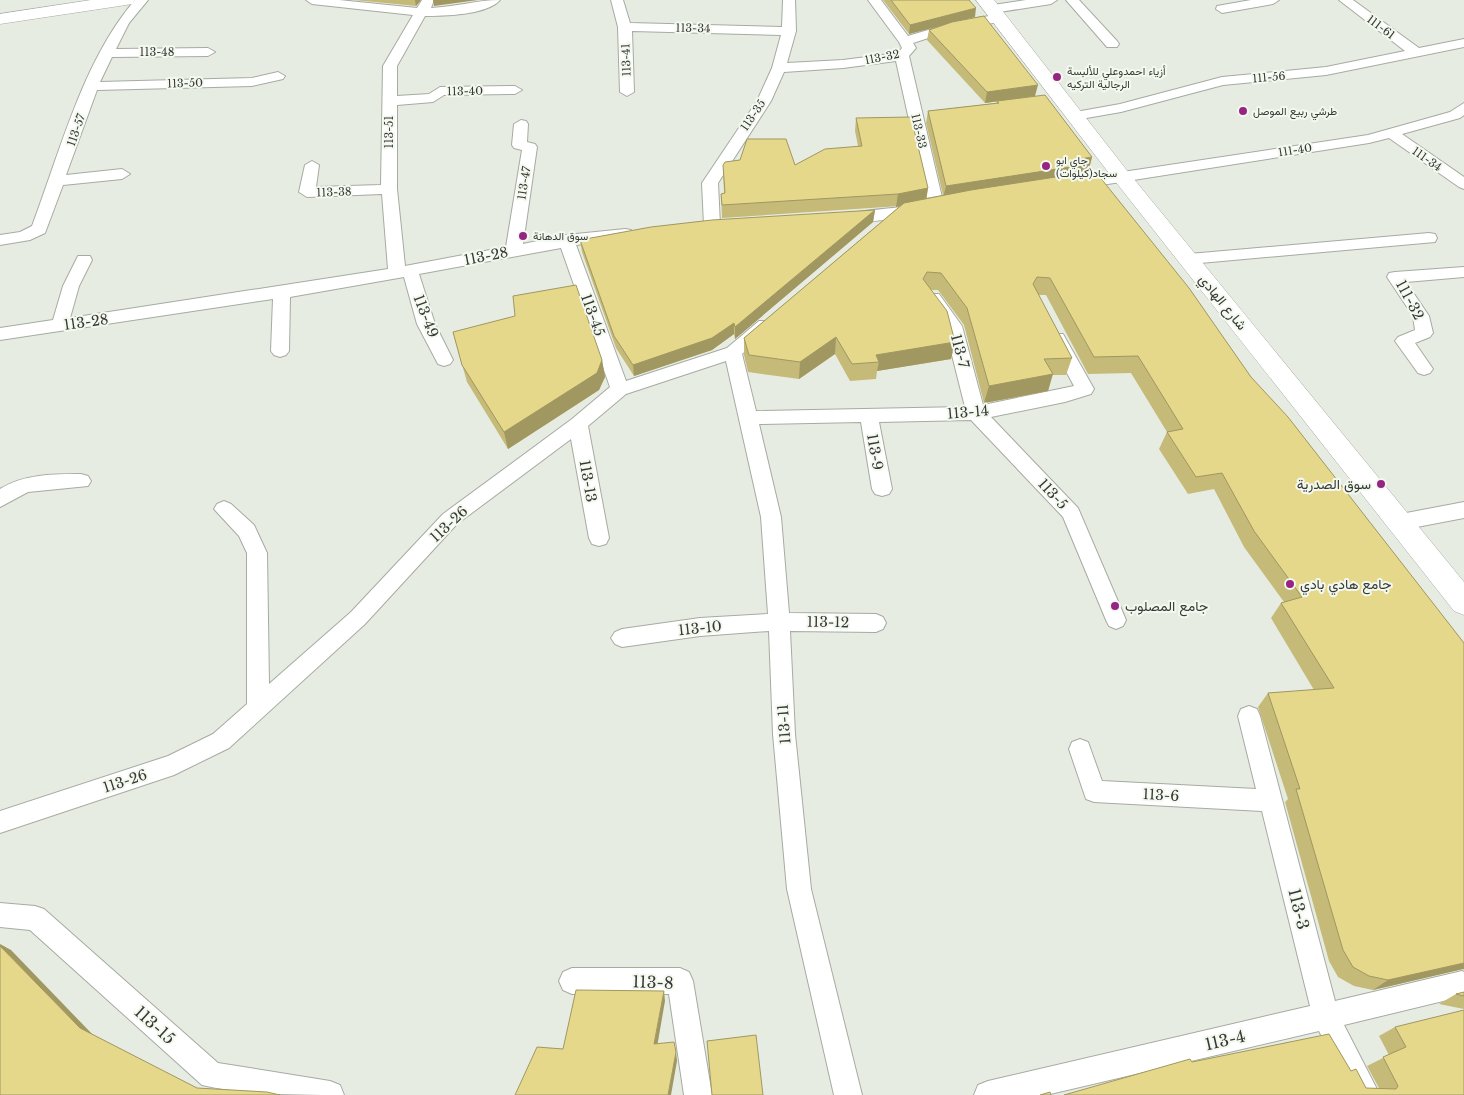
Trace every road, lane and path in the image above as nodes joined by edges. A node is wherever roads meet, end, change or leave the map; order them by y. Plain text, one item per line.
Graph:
1 (126, 0) edge
2 (142, 0) edge
3 (312, 0) edge
4 (494, 0) edge
5 (618, 0) edge
6 (789, 0) edge
7 (874, 0) edge
8 (1051, 0) edge
9 (1072, 0) edge
10 (1273, 0) edge
11 (1367, 2) dead end
12 (1349, 3) edge
13 (426, 6) edge
14 (992, 9) edge
15 (1222, 9) dead end
16 (0, 19) edge
17 (625, 27) junction
18 (789, 30) junction
19 (905, 41) junction
20 (1464, 43) edge
21 (1112, 44) dead end
22 (107, 52) junction
23 (208, 52) dead end
24 (1418, 54) junction
25 (902, 56) junction
26 (779, 68) junction
27 (278, 76) dead end
28 (91, 86) junction
29 (515, 90) dead end
30 (627, 92) dead end
31 (389, 101) junction
32 (1464, 107) edge
33 (1075, 116) junction
34 (521, 124) dead end
35 (1391, 133) junction
36 (312, 165) dead end
37 (122, 174) dead end
38 (1122, 177) junction
39 (58, 181) junction
40 (1464, 184) edge
41 (1064, 186) edge
42 (389, 189) junction
43 (896, 214) junction
44 (829, 218) edge
45 (732, 224) edge
46 (712, 226) junction
47 (693, 227) edge
48 (644, 232) edge
49 (874, 233) edge
50 (1429, 238) dead end
51 (0, 240) edge
52 (566, 240) junction
53 (514, 250) junction
54 (1188, 259) junction
55 (84, 260) dead end
56 (404, 272) junction
57 (1459, 272) edge
58 (1464, 287) edge
59 (282, 293) junction
60 (930, 295) edge
61 (778, 314) edge
62 (60, 325) junction
63 (1051, 325) edge
64 (0, 334) edge
65 (280, 351) dead end
66 (733, 352) junction
67 (444, 360) dead end
68 (1424, 369) dead end
69 (620, 389) junction
70 (976, 413) junction
71 (869, 415) junction
72 (748, 418) junction
73 (578, 424) junction
74 (81, 481) dead end
75 (882, 489) dead end
76 (0, 500) edge
77 (224, 509) dead end
78 (1464, 510) edge
79 (1402, 522) junction
80 (599, 538) dead end
81 (1464, 603) edge
82 (1116, 620) dead end
83 (779, 622) junction
84 (876, 623) dead end
85 (622, 638) dead end
86 (258, 707) junction
87 (1249, 716) dead end
88 (1080, 750) dead end
89 (1272, 802) junction
90 (0, 822) edge
91 (0, 916) edge
92 (572, 982) dead end
93 (1462, 984) edge
94 (1326, 1017) junction
95 (330, 1095) edge
96 (698, 1095) edge
97 (848, 1095) edge
98 (988, 1095) edge
99 (1366, 1095) edge

1 - 16 street
2 - 22 lane, 113-57
3 - 13 lane
4 - 13 lane
5 - 17 lane
6 - 18 lane, 113-35
7 - 19 lane
8 - 14 lane, 113-32
9 - 21 lane
10 - 15 lane
11 - 12 lane
12 - 24 lane, 111-61
13 - 31 lane, 113-51
14 - 19 lane, 113-32
14 - 33 street, شارع الهادي
17 - 18 lane, 113-34
17 - 30 lane, 113-41
18 - 26 lane, 113-35
19 - 25 lane, 113-32
20 - 24 lane, 111-56
22 - 23 lane, 113-48
22 - 28 lane, 113-57
24 - 33 lane, 111-56
25 - 26 lane, 113-32
25 - 43 lane, 113-33
26 - 46 lane, 113-35
27 - 28 lane, 113-50
28 - 39 lane, 113-57
29 - 31 lane, 113-40
31 - 42 lane, 113-51
32 - 35 lane, 111-40
33 - 38 street, شارع الهادي
34 - 53 lane, 113-47
35 - 38 lane, 111-40
35 - 40 lane, 111-34
36 - 42 lane, 113-38
37 - 39 lane
38 - 41 lane
38 - 54 street, شارع الهادي
39 - 51 lane, 113-57
42 - 56 lane, 113-51
43 - 44 lane
43 - 49 lane
45 - 46 lane
46 - 47 lane
48 - 52 lane, 113-28
50 - 54 lane
52 - 53 lane, 113-28
52 - 69 lane, 113-45
53 - 56 lane, 113-28
54 - 79 street, شارع الهادي
55 - 62 lane
56 - 59 lane, 113-28
56 - 67 lane, 113-49
57 - 58 lane
57 - 68 lane, 111-32
59 - 62 lane, 113-28
59 - 65 lane
60 - 70 lane, 113-7
61 - 66 lane, 113-26
62 - 64 lane, 113-28
63 - 70 lane, 113-14
66 - 69 lane, 113-26
66 - 72 lane, 113-11
69 - 73 lane, 113-26
70 - 71 lane, 113-14
70 - 82 lane, 113-5
71 - 72 lane, 113-14
71 - 75 lane, 113-9
72 - 83 lane, 113-11
73 - 80 lane, 113-13
73 - 86 lane, 113-26
74 - 76 lane
77 - 86 lane
78 - 79 lane
79 - 81 street, شارع الهادي
83 - 84 lane, 113-12
83 - 85 lane, 113-10
83 - 97 lane, 113-11
86 - 90 lane, 113-26
87 - 89 lane, 113-3
88 - 89 lane, 113-6
89 - 94 lane, 113-3
91 - 95 lane, 113-15
92 - 96 lane, 113-8
93 - 94 lane, 113-4
94 - 98 lane, 113-4
94 - 99 lane, 113-3

